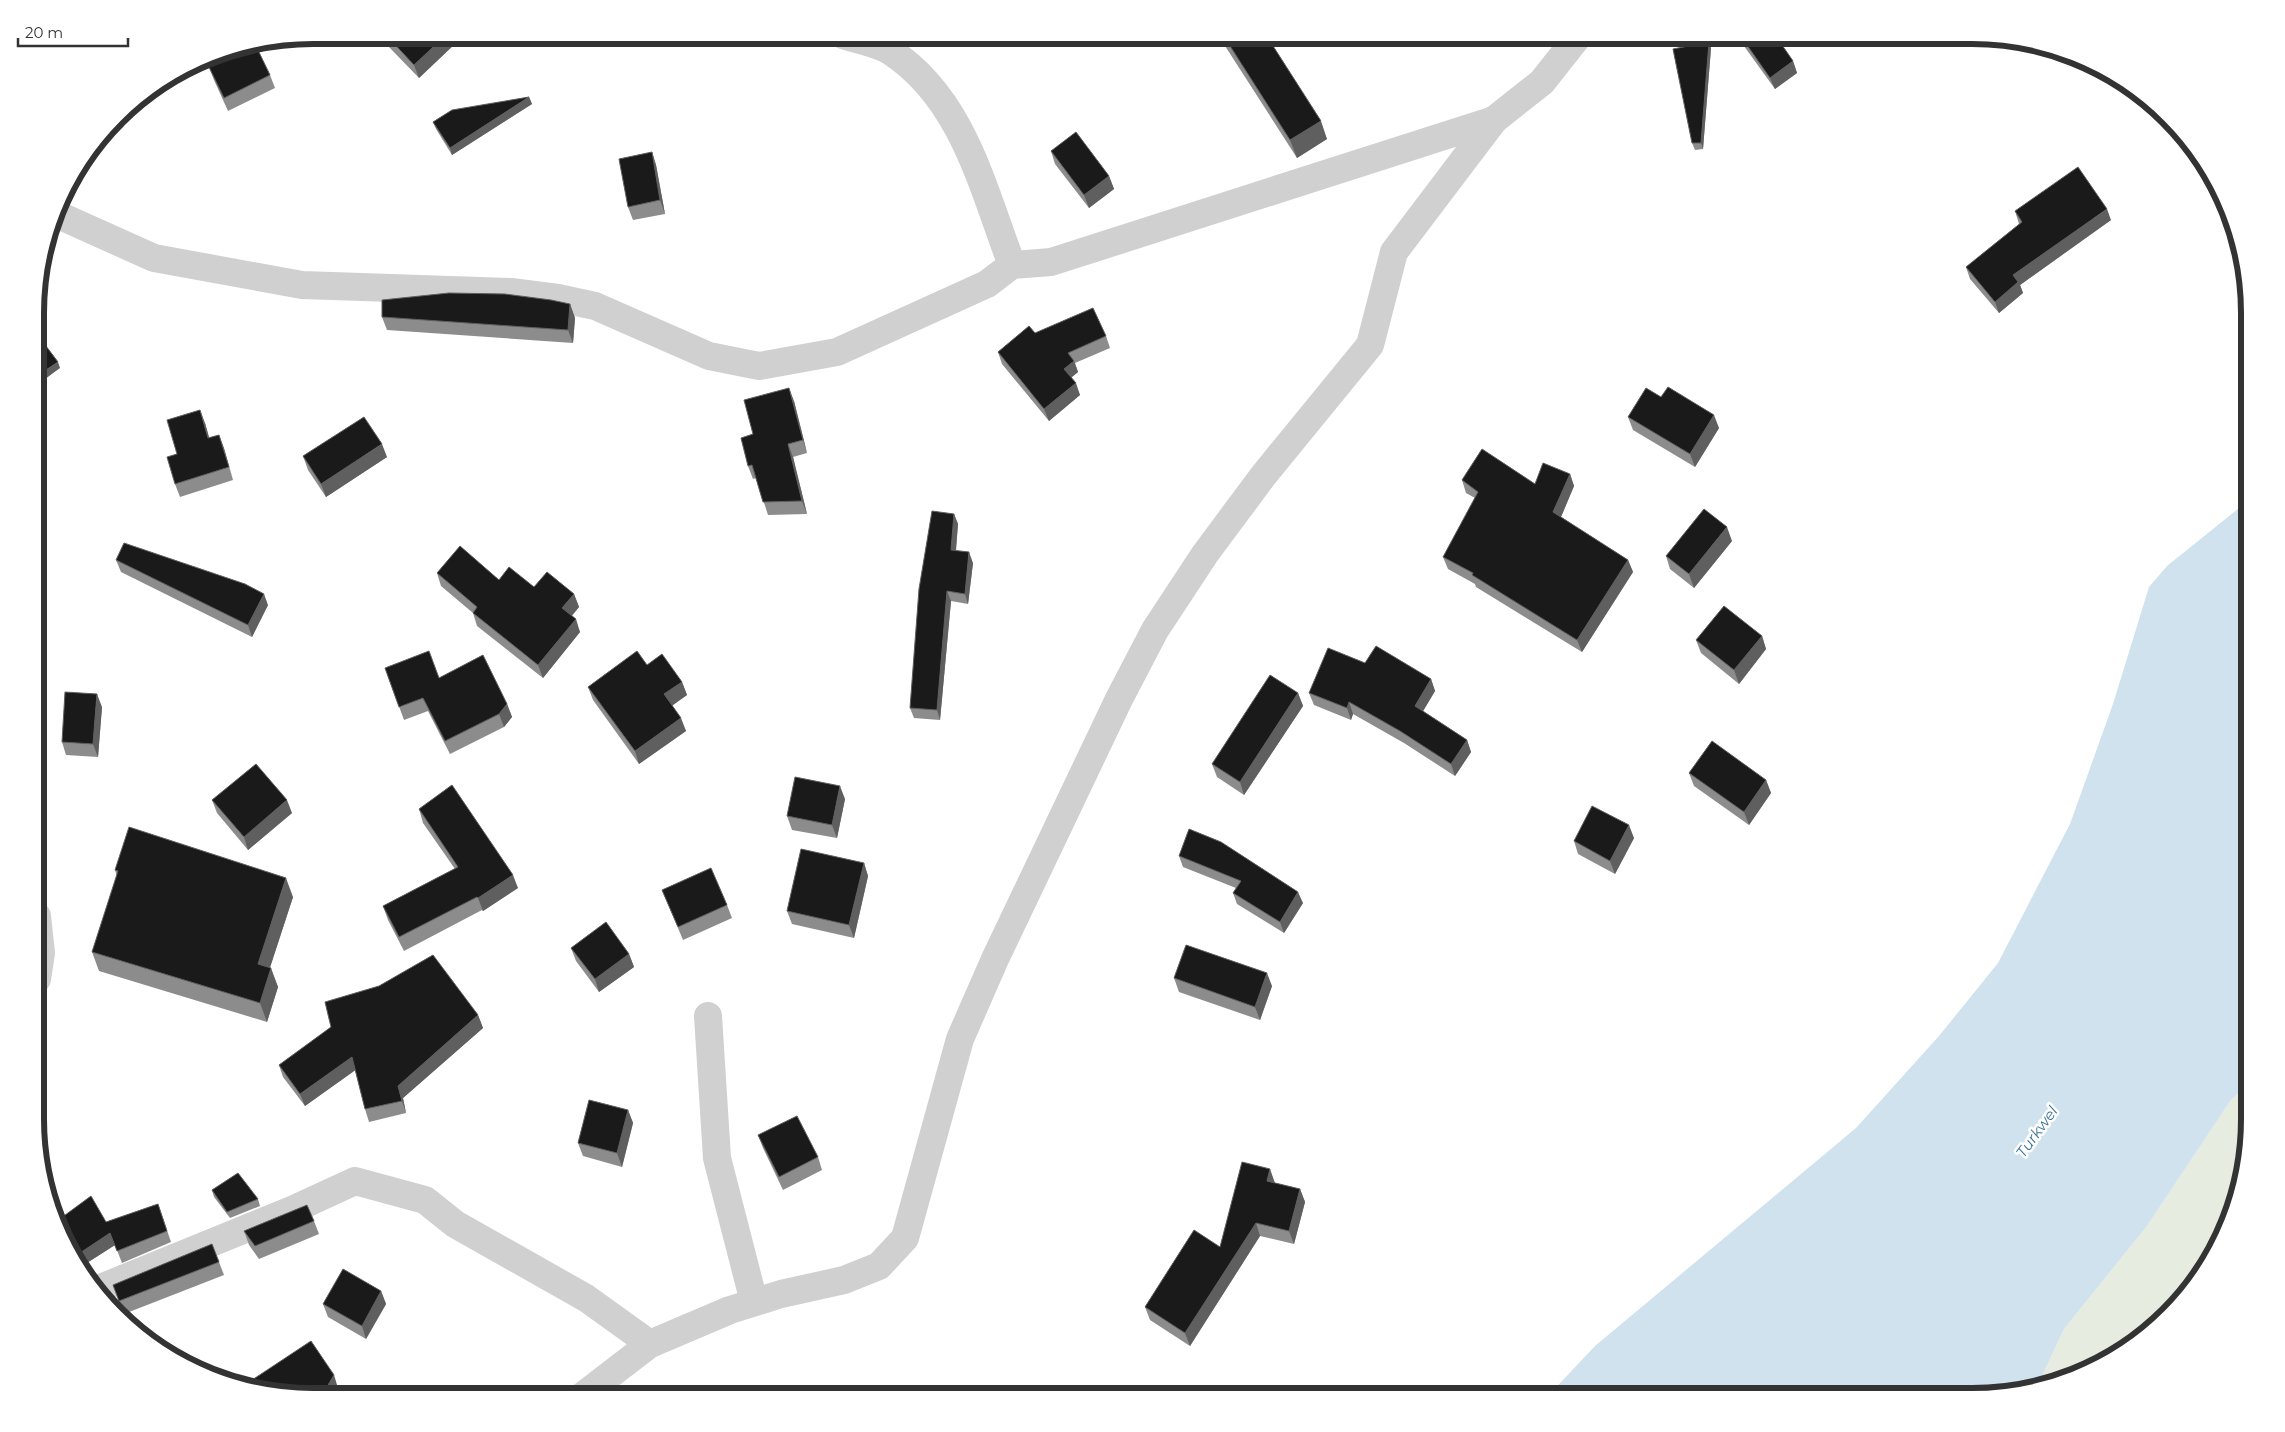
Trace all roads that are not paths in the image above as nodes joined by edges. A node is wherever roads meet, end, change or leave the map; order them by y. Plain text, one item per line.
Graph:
1 (870, 44) edge
2 (1572, 44) edge
3 (1494, 120) junction
4 (62, 216) edge
5 (1012, 265) junction
6 (708, 1016) dead end
7 (102, 1287) edge
8 (754, 1302) junction
9 (650, 1344) junction
10 (593, 1388) edge

1 - 5 street
2 - 3 street
3 - 5 street
3 - 8 street
4 - 5 street
6 - 8 street
7 - 9 street
8 - 9 street
9 - 10 street

